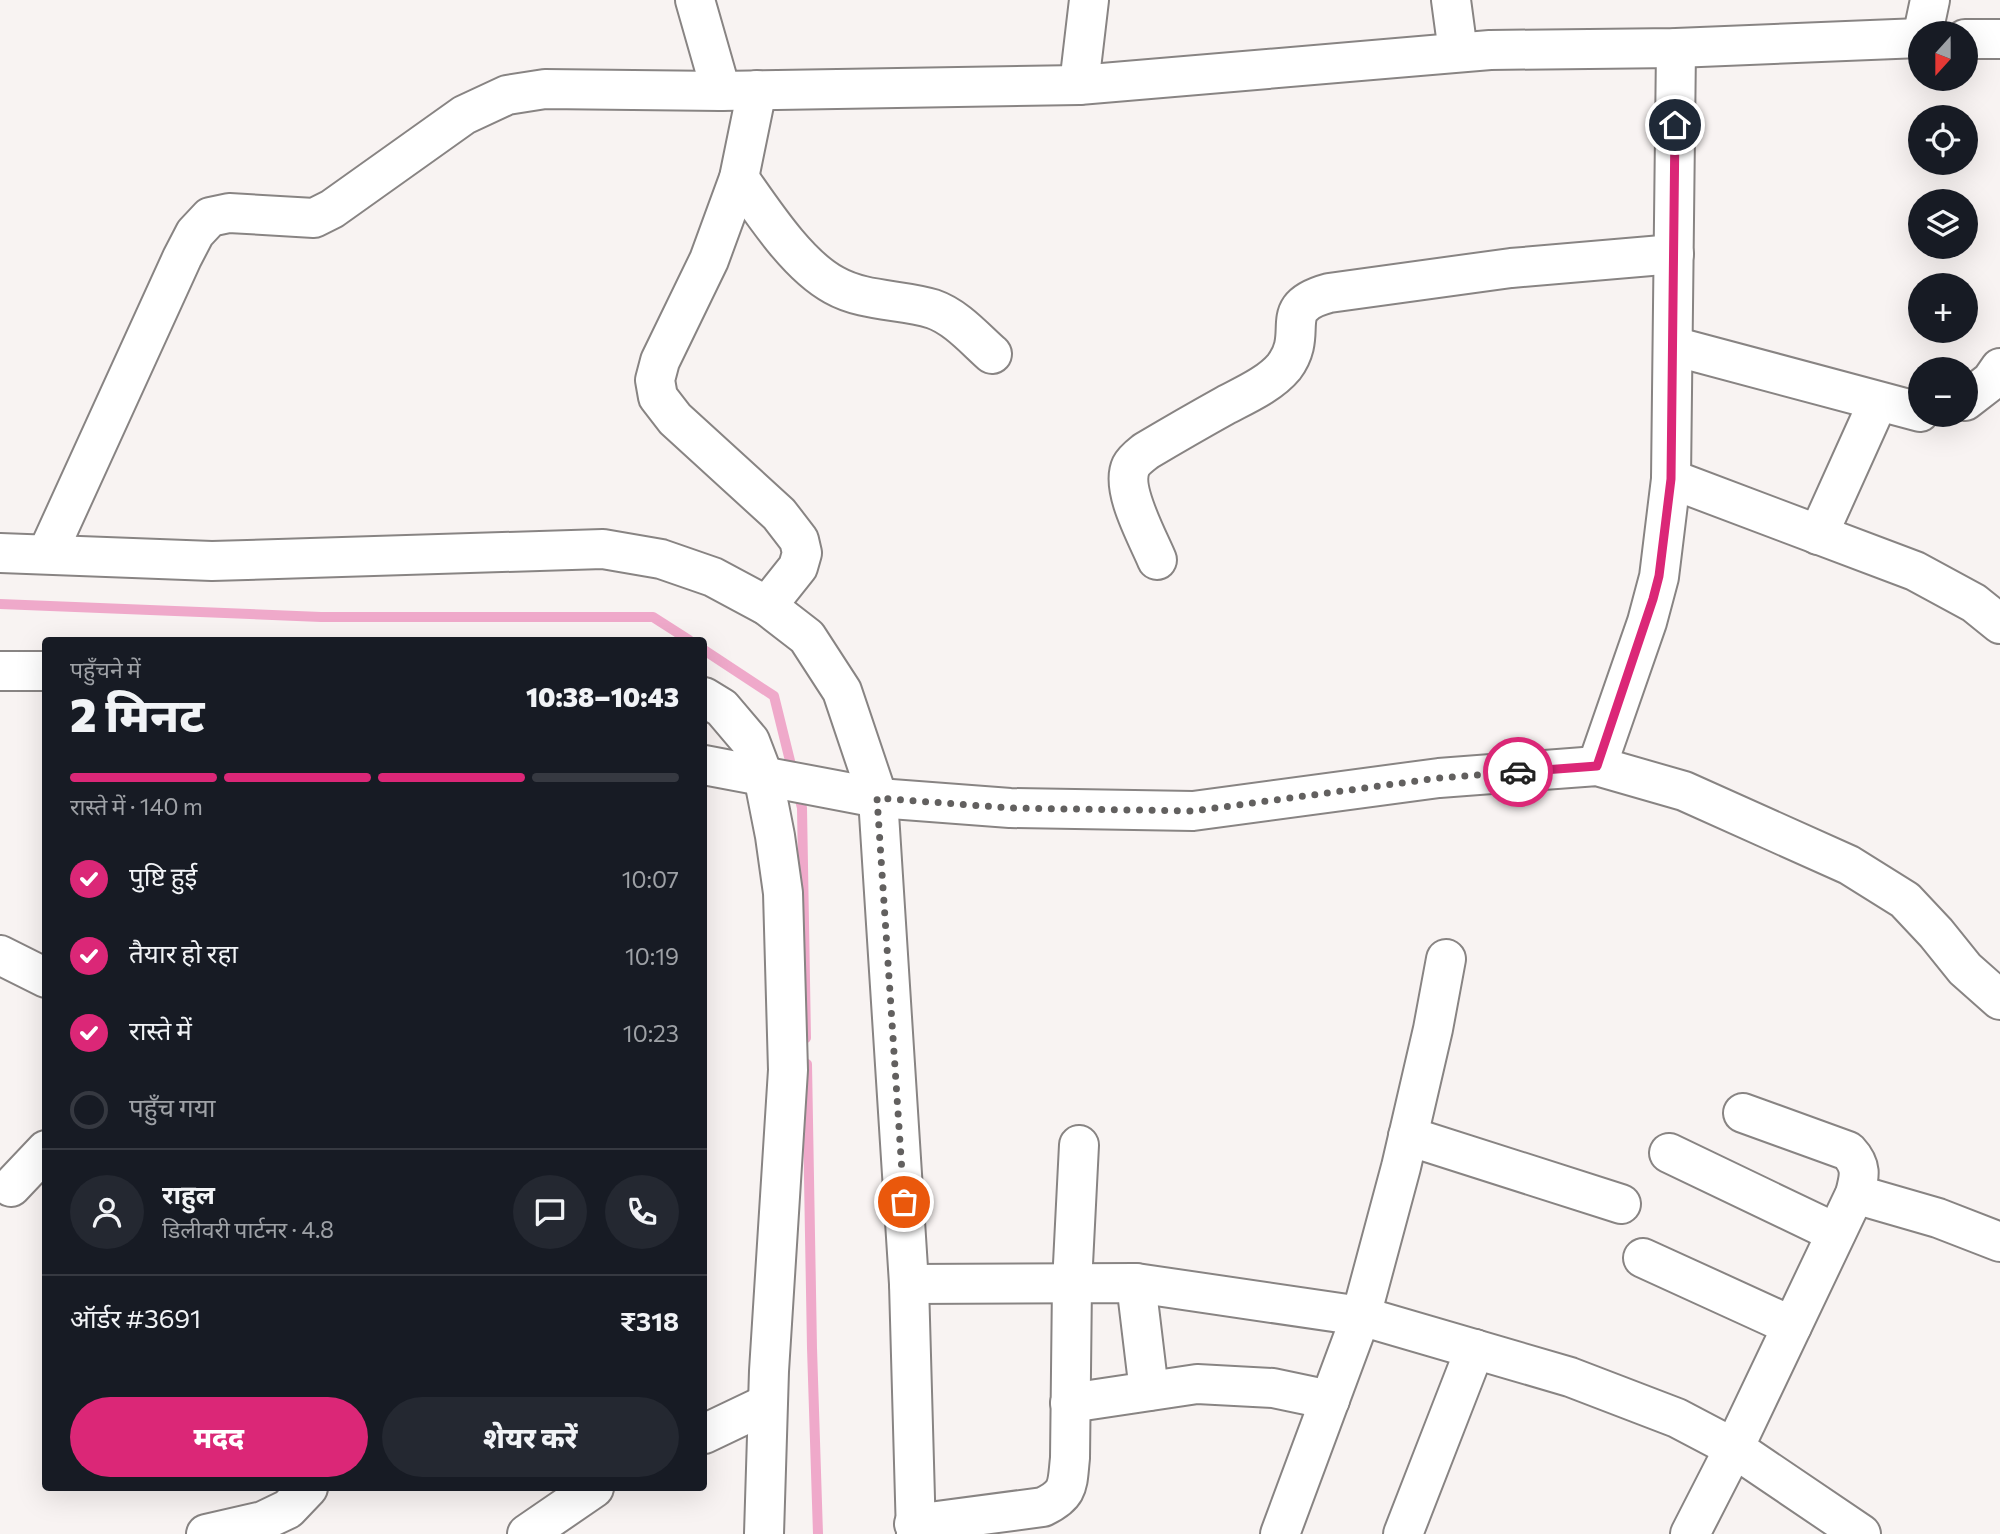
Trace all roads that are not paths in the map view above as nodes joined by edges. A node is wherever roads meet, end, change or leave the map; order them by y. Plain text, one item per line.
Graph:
1 (695, 0) edge
2 (1089, 0) edge
3 (1451, 0) edge
4 (1930, 0) edge
5 (1926, 21) edge
6 (1908, 38) edge
7 (1978, 39) edge
8 (2000, 39) edge
9 (1676, 48) junction
10 (1458, 52) junction
11 (1079, 85) junction
12 (739, 91) junction
13 (739, 177) junction
14 (1674, 254) junction
15 (1673, 346) junction
16 (992, 354) dead end
17 (2000, 368) edge
18 (1978, 393) edge
19 (1878, 402) junction
20 (1908, 409) edge
21 (1671, 479) junction
22 (1818, 535) junction
23 (0, 553) edge
24 (47, 554) junction
25 (1157, 561) dead end
26 (767, 606) junction
27 (2000, 624) edge
28 (0, 671) edge
29 (42, 671) edge
30 (707, 699) edge
31 (707, 766) edge
32 (1597, 766) junction
33 (768, 776) junction
34 (869, 797) junction
35 (0, 955) edge
36 (1446, 959) dead end
37 (42, 976) edge
38 (2000, 1000) edge
39 (1743, 1113) dead end
40 (1408, 1136) junction
41 (1079, 1145) dead end
42 (1670, 1153) dead end
43 (42, 1154) edge
44 (11, 1187) dead end
45 (1855, 1194) junction
46 (1621, 1204) dead end
47 (1836, 1233) junction
48 (2000, 1242) edge
49 (1643, 1258) dead end
50 (1072, 1283) junction
51 (1136, 1283) junction
52 (909, 1284) junction
53 (1361, 1316) junction
54 (1792, 1326) junction
55 (1475, 1349) junction
56 (1149, 1391) junction
57 (1329, 1400) junction
58 (1070, 1403) junction
59 (767, 1404) junction
60 (707, 1433) edge
61 (1734, 1448) junction
62 (305, 1491) edge
63 (590, 1491) edge
64 (915, 1529) edge
65 (206, 1534) edge
66 (527, 1534) edge
67 (764, 1534) edge
68 (1280, 1534) edge
69 (1403, 1534) edge
70 (1690, 1534) edge
71 (1861, 1534) edge

1 - 12 street
2 - 11 street
3 - 10 street
4 - 5 street
6 - 9 street
7 - 8 street
9 - 10 street
9 - 14 street
10 - 11 street
11 - 12 street
12 - 13 street
12 - 24 street
13 - 16 street
13 - 26 street
14 - 15 street
14 - 25 street
15 - 19 street
15 - 21 street
17 - 18 street
19 - 20 street
19 - 22 street
21 - 22 street
21 - 32 street
22 - 27 street
23 - 24 street
24 - 26 street
26 - 34 street
28 - 29 street
30 - 33 street
31 - 33 street
32 - 34 street
32 - 38 street
33 - 34 street
33 - 59 street
34 - 52 street
35 - 37 street
36 - 40 street
39 - 45 street
40 - 46 street
40 - 53 street
41 - 50 street
42 - 47 street
43 - 44 street
45 - 47 street
45 - 48 street
47 - 54 street
49 - 54 street
50 - 51 street
50 - 52 street
50 - 58 street
51 - 53 street
51 - 56 street
52 - 64 street
53 - 55 street
53 - 57 street
54 - 61 street
55 - 61 street
55 - 69 street
56 - 57 street
56 - 58 street
57 - 68 street
58 - 64 street
59 - 60 street
59 - 67 street
61 - 70 street
61 - 71 street
62 - 65 street
63 - 66 street

